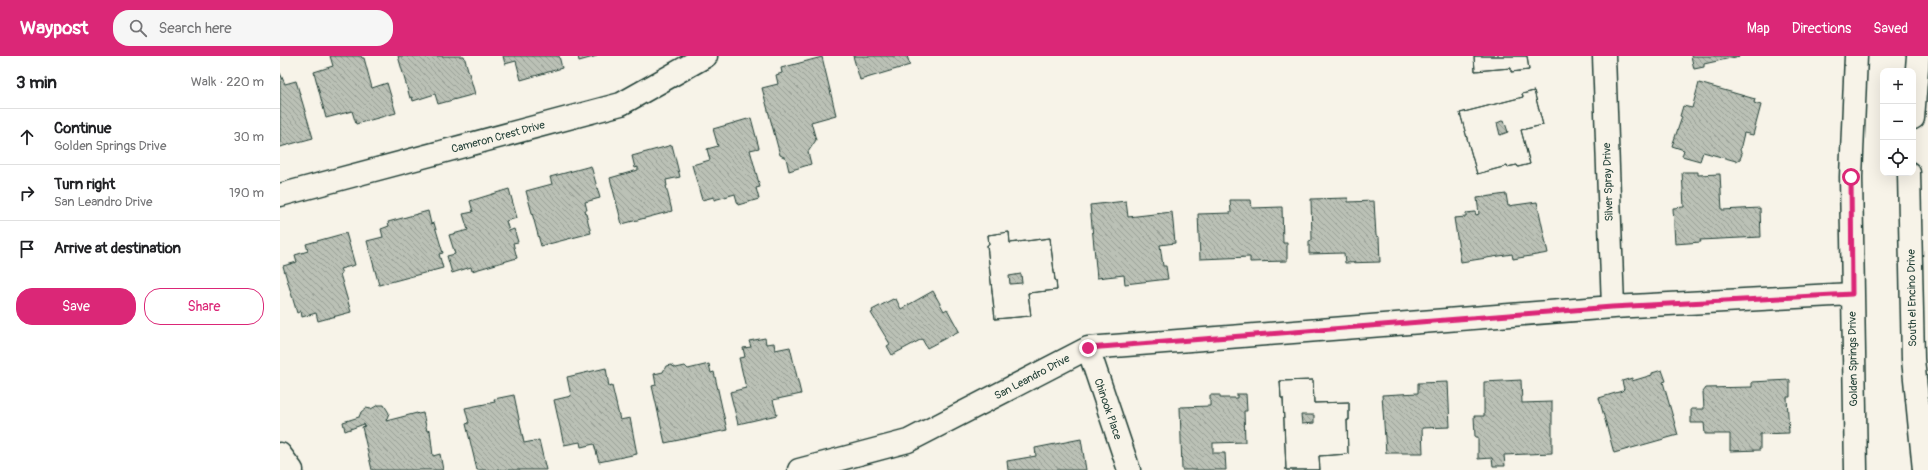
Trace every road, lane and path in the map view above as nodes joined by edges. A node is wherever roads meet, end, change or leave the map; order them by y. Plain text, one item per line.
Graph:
1 (706, 56) edge
2 (1604, 56) edge
3 (1856, 56) edge
4 (1918, 56) edge
5 (1914, 104) edge
6 (1909, 176) edge
7 (280, 195) edge
8 (1852, 294) junction
9 (1612, 307) junction
10 (1088, 348) junction
11 (799, 470) edge
12 (1129, 470) edge
13 (1856, 470) edge
14 (1924, 470) edge

1 - 7 street, Cameron Crest Drive
2 - 9 street, Silver Spray Drive
3 - 8 street, Golden Springs Drive
4 - 5 street
6 - 14 street, South el Encino Drive
8 - 9 street, San Leandro Drive
8 - 13 street, Golden Springs Drive
9 - 10 street, San Leandro Drive
10 - 11 street, San Leandro Drive
10 - 12 street, Chinook Place

